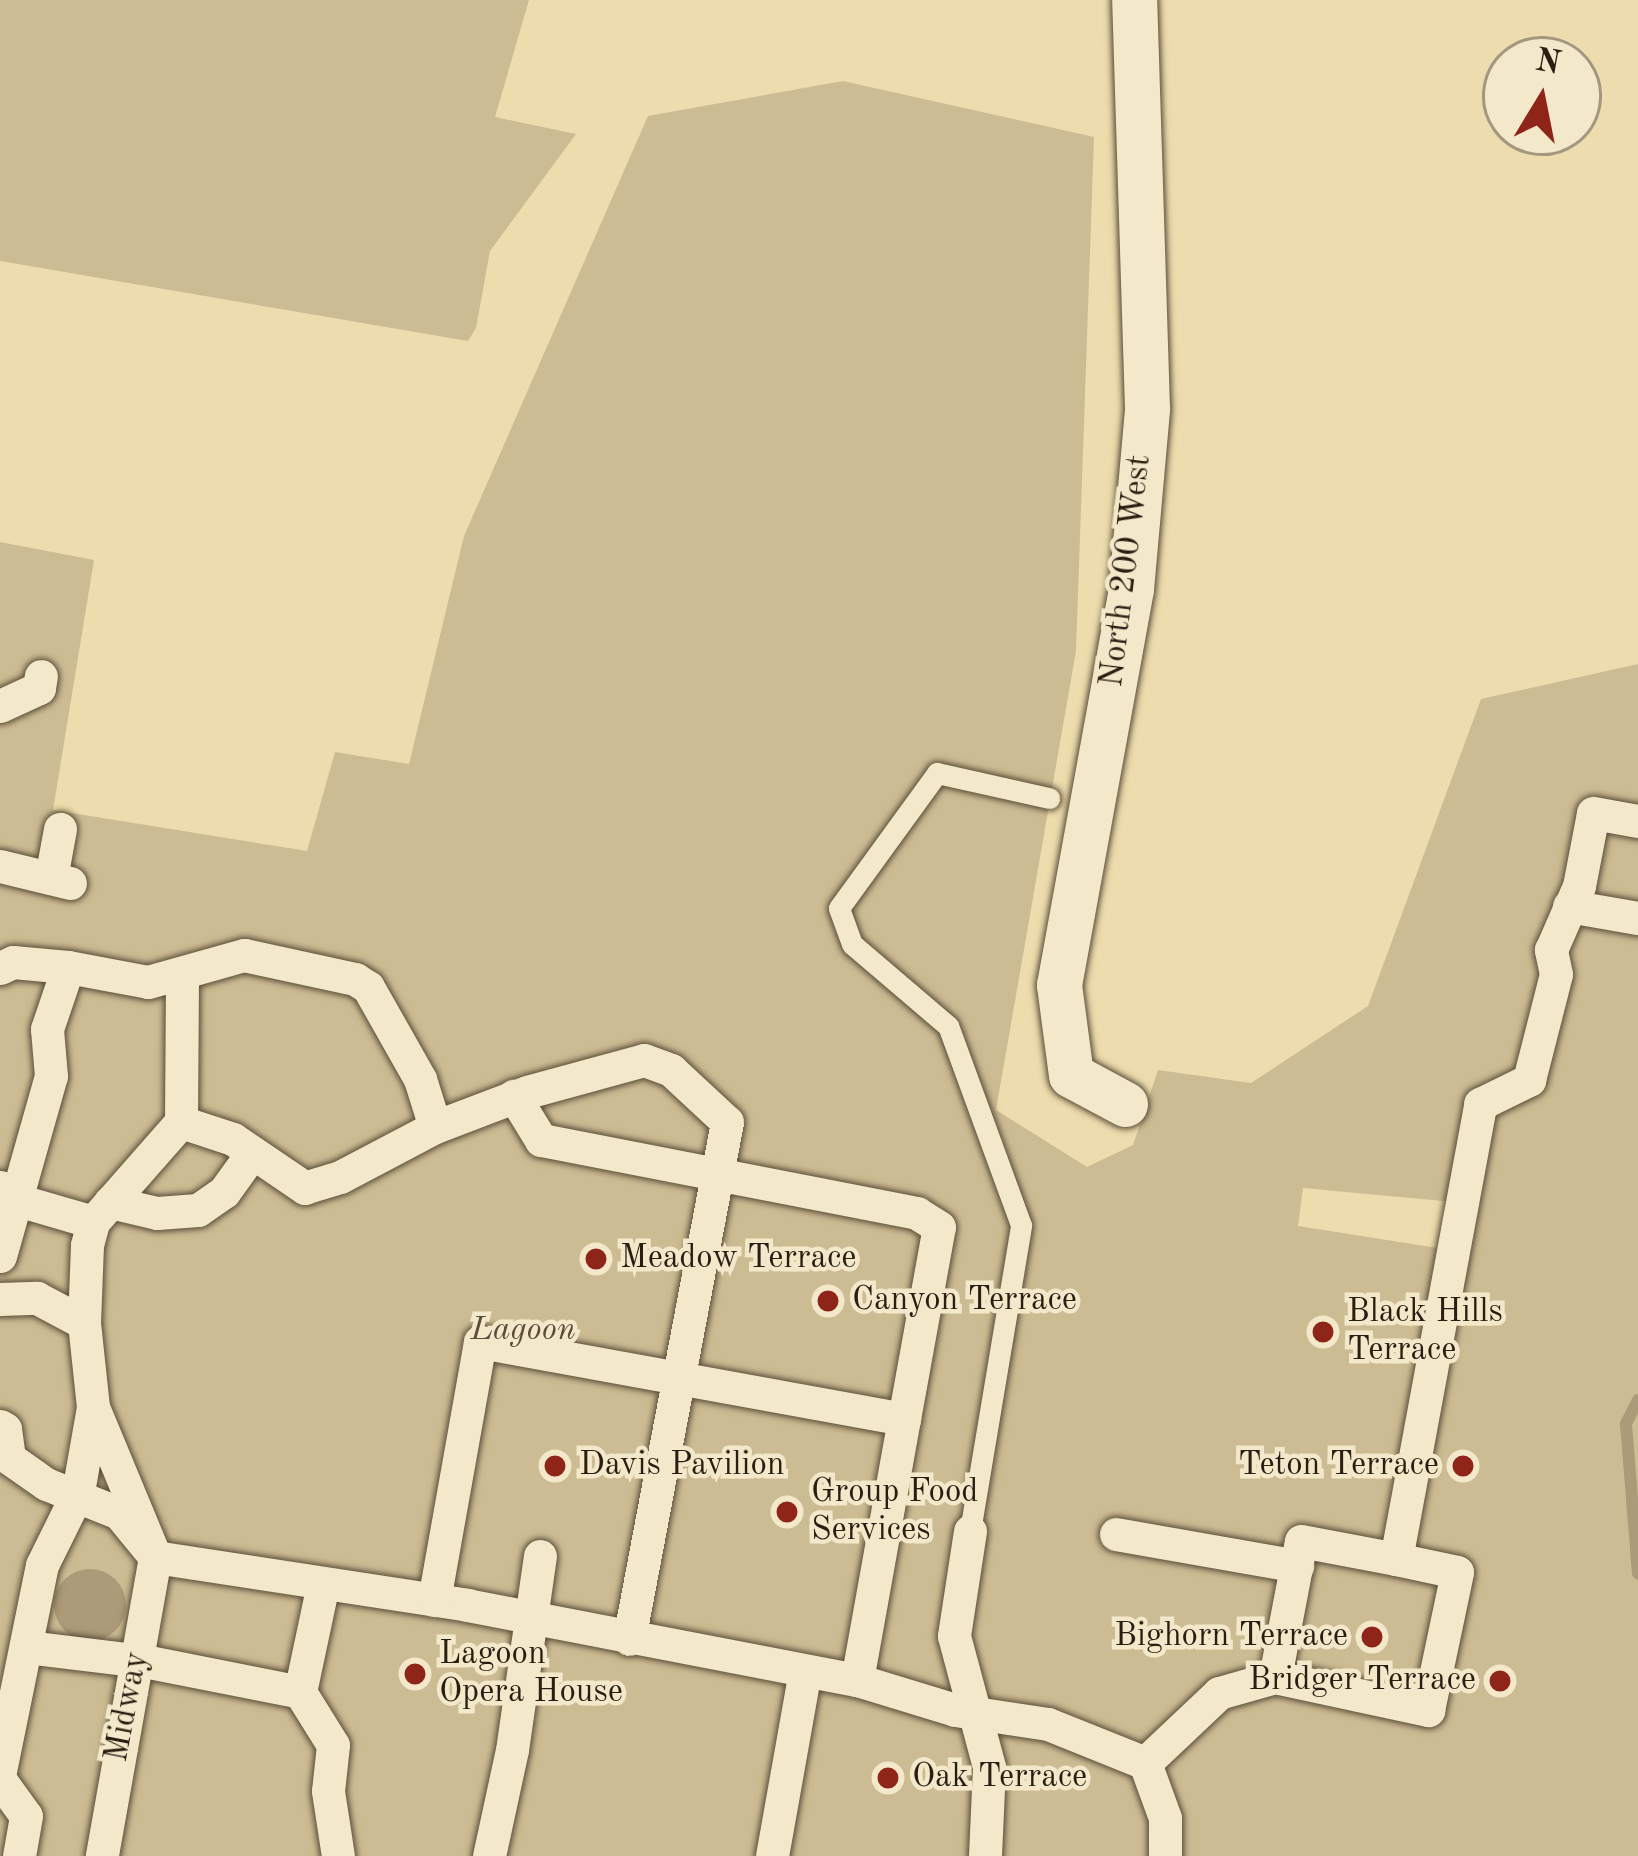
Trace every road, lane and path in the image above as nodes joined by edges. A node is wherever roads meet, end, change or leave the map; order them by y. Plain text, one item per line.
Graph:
1 (1134, 0) edge
2 (41, 676) dead end
3 (0, 706) edge
4 (1049, 798) dead end
5 (1638, 821) edge
6 (60, 829) dead end
7 (0, 866) edge
8 (1569, 906) junction
9 (1638, 918) edge
10 (65, 958) junction
11 (4, 960) edge
12 (164, 967) junction
13 (420, 1079) junction
14 (514, 1096) junction
15 (1125, 1104) dead end
16 (481, 1109) junction
17 (181, 1122) junction
18 (423, 1140) junction
19 (16, 1141) edge
20 (252, 1153) junction
21 (717, 1174) junction
22 (7, 1193) edge
23 (101, 1212) junction
24 (0, 1256) edge
25 (0, 1300) edge
26 (85, 1323) junction
27 (678, 1378) junction
28 (93, 1408) junction
29 (904, 1419) junction
30 (0, 1426) edge
31 (78, 1492) junction
32 (970, 1531) joint
33 (1116, 1534) dead end
34 (540, 1556) dead end
35 (155, 1557) junction
36 (1396, 1559) junction
37 (1297, 1566) junction
38 (323, 1584) junction
39 (434, 1600) junction
40 (528, 1617) junction
41 (629, 1639) junction
42 (27, 1647) junction
43 (137, 1662) junction
44 (805, 1671) junction
45 (1275, 1677) junction
46 (0, 1678) edge
47 (857, 1680) junction
48 (300, 1693) junction
49 (975, 1713) junction
50 (1145, 1763) junction
51 (0, 1775) edge
52 (106, 1855) edge
53 (19, 1856) edge
54 (338, 1856) edge
55 (489, 1856) edge
56 (772, 1856) edge
57 (985, 1856) edge
58 (1165, 1856) edge

1 - 15 street, North 200 West
2 - 3 street
4 - 32 lane
5 - 8 street
6 - 7 street
8 - 9 street
8 - 36 street
10 - 11 street
10 - 12 street
10 - 19 street
12 - 13 street
12 - 17 street
13 - 16 street
13 - 18 street
14 - 16 street
14 - 21 street
14 - 21 street
16 - 18 street
17 - 20 street
17 - 23 street
18 - 20 street
19 - 22 street
20 - 23 street
21 - 27 street
21 - 29 street
22 - 23 street
22 - 24 street
23 - 26 street
25 - 26 street
26 - 28 street
27 - 29 street
27 - 39 street
27 - 41 street
28 - 31 street
28 - 35 street
29 - 47 street
30 - 31 street
31 - 35 street
31 - 42 street
32 - 49 street
33 - 37 street
34 - 40 street
35 - 38 street
35 - 43 street, Midway
36 - 37 street
36 - 45 street
37 - 45 street
38 - 39 street
38 - 48 street
39 - 40 street
40 - 41 street
40 - 55 street
41 - 44 street
42 - 43 street
42 - 46 street
42 - 51 street
43 - 48 street
43 - 52 street, Midway
44 - 47 street
44 - 56 street
45 - 50 street
47 - 49 street
48 - 54 street
49 - 50 street
49 - 57 street
50 - 58 street
51 - 53 street

